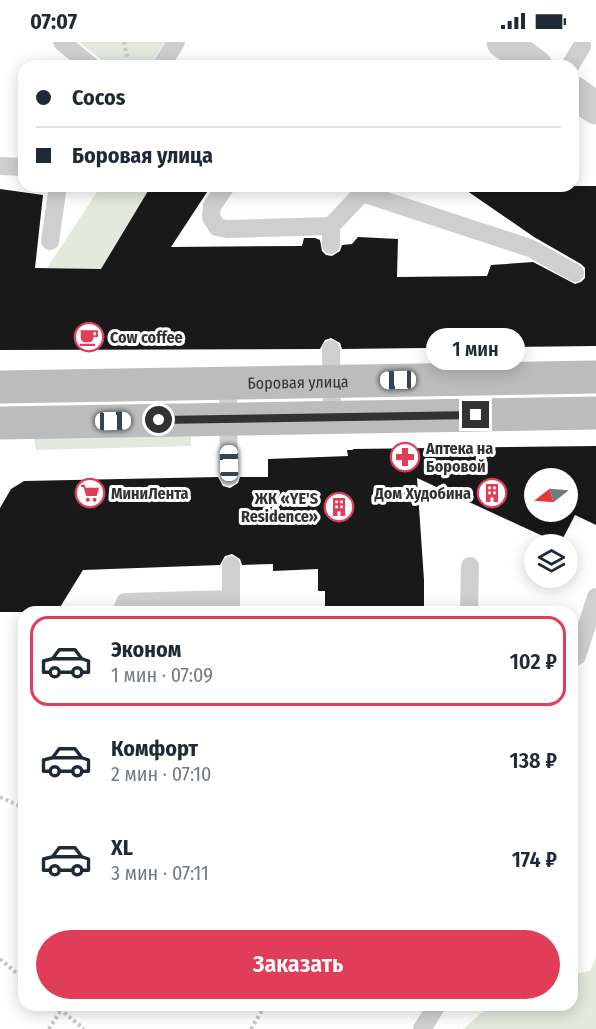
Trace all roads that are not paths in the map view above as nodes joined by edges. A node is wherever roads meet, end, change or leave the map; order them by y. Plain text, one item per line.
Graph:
1 (62, 42) edge
2 (176, 42) edge
3 (503, 42) edge
4 (582, 46) dead end
5 (84, 60) edge
6 (165, 60) edge
7 (528, 60) edge
8 (574, 60) edge
9 (579, 96) edge
10 (596, 108) edge
11 (0, 166) edge
12 (18, 167) edge
13 (57, 192) edge
14 (222, 192) edge
15 (361, 192) edge
16 (369, 192) edge
17 (331, 226) junction
18 (50, 241) dead end
19 (331, 245) dead end
20 (575, 273) dead end
21 (331, 349) dead end
22 (596, 377) edge
23 (332, 381) junction
24 (228, 383) junction
25 (0, 387) edge
26 (596, 413) edge
27 (332, 417) junction
28 (228, 419) junction
29 (0, 423) edge
30 (229, 477) dead end
31 (231, 565) dead end
32 (470, 566) dead end
33 (596, 597) edge
34 (123, 606) edge
35 (231, 606) edge
36 (470, 606) edge
37 (578, 653) edge
38 (433, 1011) edge
39 (422, 1029) edge

1 - 5 lane
2 - 6 lane
3 - 7 street
4 - 8 lane
9 - 10 street
11 - 12 lane
13 - 18 lane
14 - 17 lane
15 - 17 lane
16 - 20 lane
17 - 19 lane
21 - 23 lane
22 - 23 street, Боровая улица
23 - 24 street, Боровая улица
23 - 27 lane
24 - 25 street, Боровая улица
24 - 28 lane
26 - 27 street
27 - 28 street
28 - 29 street
28 - 30 lane
31 - 35 lane
32 - 36 lane
33 - 37 lane
34 - 35 lane
38 - 39 lane

